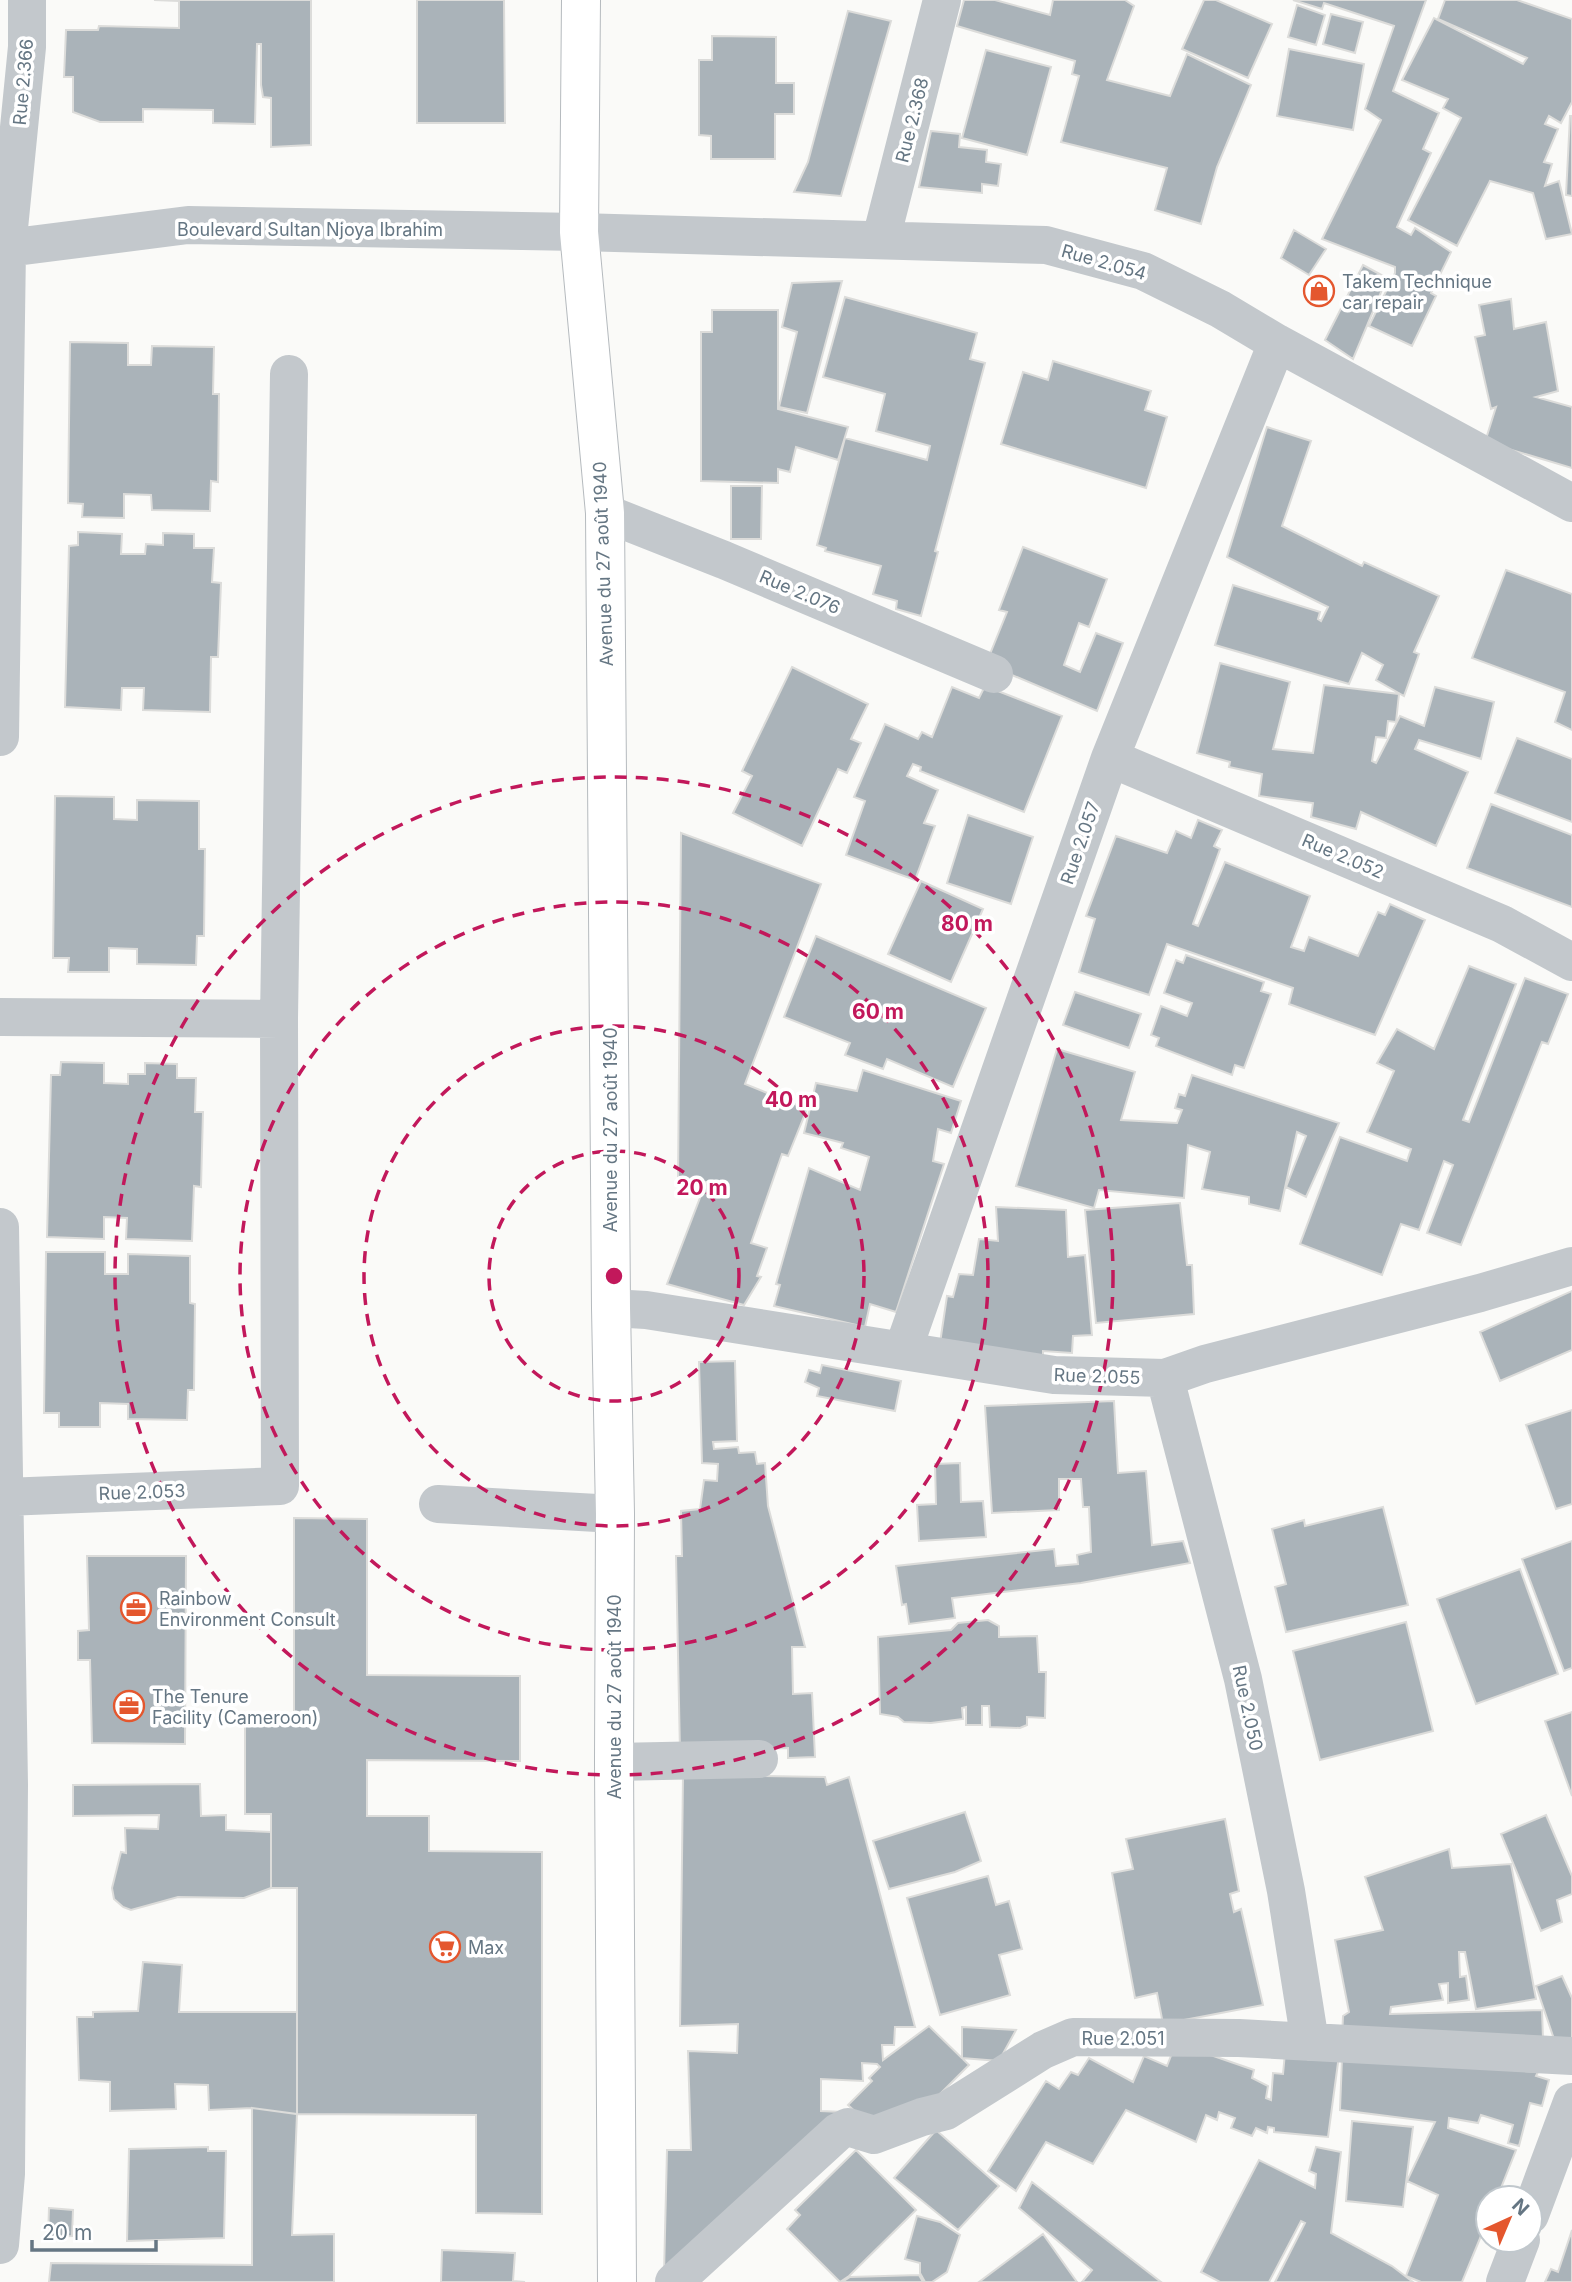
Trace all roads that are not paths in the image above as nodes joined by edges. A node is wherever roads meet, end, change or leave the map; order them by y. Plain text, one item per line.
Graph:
1 (27, 0) edge
2 (581, 0) edge
3 (942, 0) edge
4 (579, 232) junction
5 (881, 239) junction
6 (4, 249) edge
7 (1277, 343) junction
8 (289, 374) dead end
9 (1572, 503) edge
10 (605, 513) junction
11 (994, 674) dead end
12 (0, 737) edge
13 (1110, 758) junction
14 (1572, 962) edge
15 (0, 1017) edge
16 (279, 1019) junction
17 (0, 1227) edge
18 (1572, 1266) edge
19 (611, 1308) junction
20 (902, 1350) junction
21 (1165, 1378) junction
22 (5, 1497) junction
23 (438, 1504) dead end
24 (615, 1514) junction
25 (759, 1759) dead end
26 (614, 1762) junction
27 (5, 1778) edge
28 (1310, 2042) junction
29 (1572, 2056) edge
30 (1572, 2102) edge
31 (1542, 2184) edge
32 (0, 2245) edge
33 (1516, 2254) edge
34 (617, 2282) edge
35 (674, 2282) edge
36 (1505, 2282) edge

1 - 6 street, Rue 2.366
2 - 4 main road, Avenue du 27 août 1940
3 - 5 street, Rue 2.368
4 - 5 street, Rue 2.054
4 - 6 street, Boulevard Sultan Njoya Ibrahim
4 - 10 main road, Avenue du 27 août 1940
5 - 7 street, Rue 2.054
6 - 12 street, Rue 2.366
7 - 9 street, Rue 2.054
7 - 13 street, Rue 2.057
8 - 16 street
10 - 11 street, Rue 2.076
10 - 19 main road, Avenue du 27 août 1940
13 - 14 street, Rue 2.052
13 - 20 street, Rue 2.057
15 - 16 street
16 - 22 street, Rue 2.053
17 - 22 street
18 - 21 street, Rue 2.055
19 - 20 street, Rue 2.055
19 - 24 main road, Avenue du 27 août 1940
20 - 21 street, Rue 2.055
21 - 28 street, Rue 2.050
22 - 27 street
23 - 24 street
24 - 26 main road, Avenue du 27 août 1940
25 - 26 street
26 - 34 main road, Avenue du 27 août 1940
27 - 32 street
28 - 29 street, Rue 2.051
28 - 35 street, Rue 2.051
30 - 31 street
33 - 36 street

